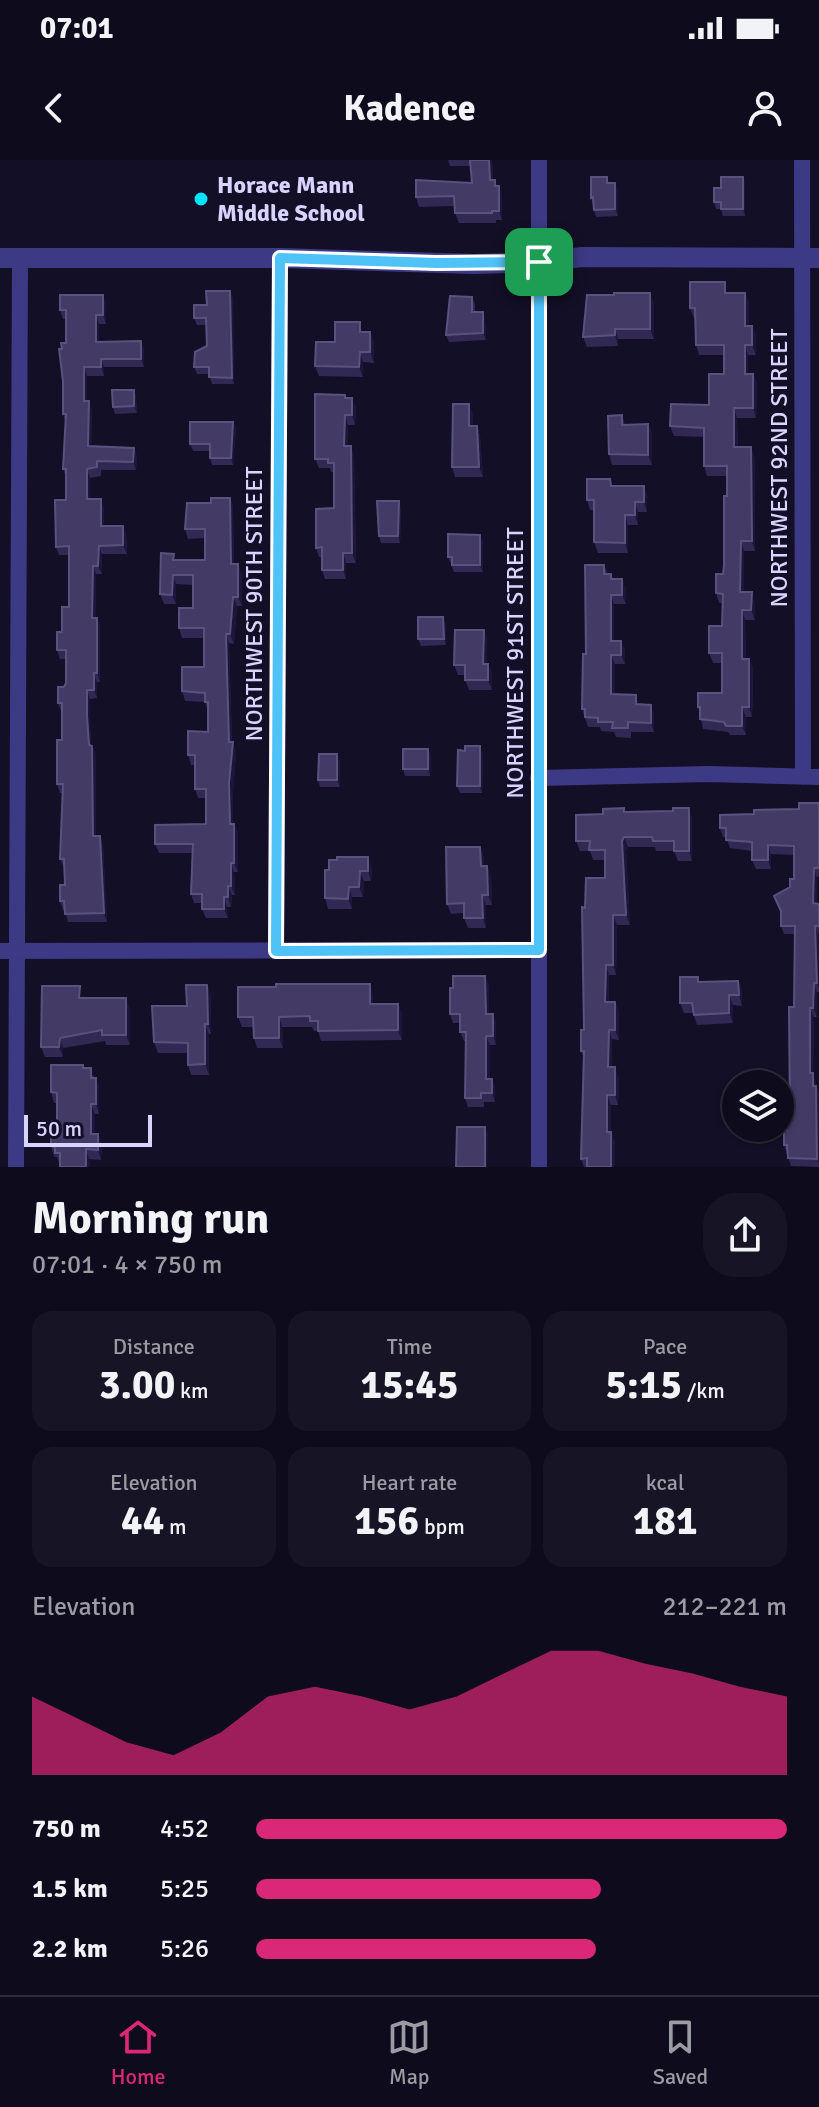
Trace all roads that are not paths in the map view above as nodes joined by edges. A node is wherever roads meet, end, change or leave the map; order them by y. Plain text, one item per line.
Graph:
1 (539, 160) edge
2 (802, 160) edge
3 (10, 258) edge
4 (280, 258) junction
5 (811, 258) edge
6 (539, 262) junction
7 (811, 777) edge
8 (538, 778) junction
9 (539, 950) junction
10 (0, 951) edge
11 (19, 951) junction
12 (276, 951) junction
13 (16, 1167) edge
14 (539, 1167) edge

1 - 6 street, NORTHWEST 91ST STREET
2 - 5 street, NORTHWEST 92ND STREET
3 - 4 street
3 - 11 street
4 - 6 street
4 - 12 street, NORTHWEST 90TH STREET
5 - 6 street
5 - 7 street, NORTHWEST 92ND STREET
6 - 8 street, NORTHWEST 91ST STREET
7 - 8 street
8 - 9 street, NORTHWEST 91ST STREET
9 - 12 street
9 - 14 street, NORTHWEST 91ST STREET
10 - 11 street
11 - 12 street
11 - 13 street

